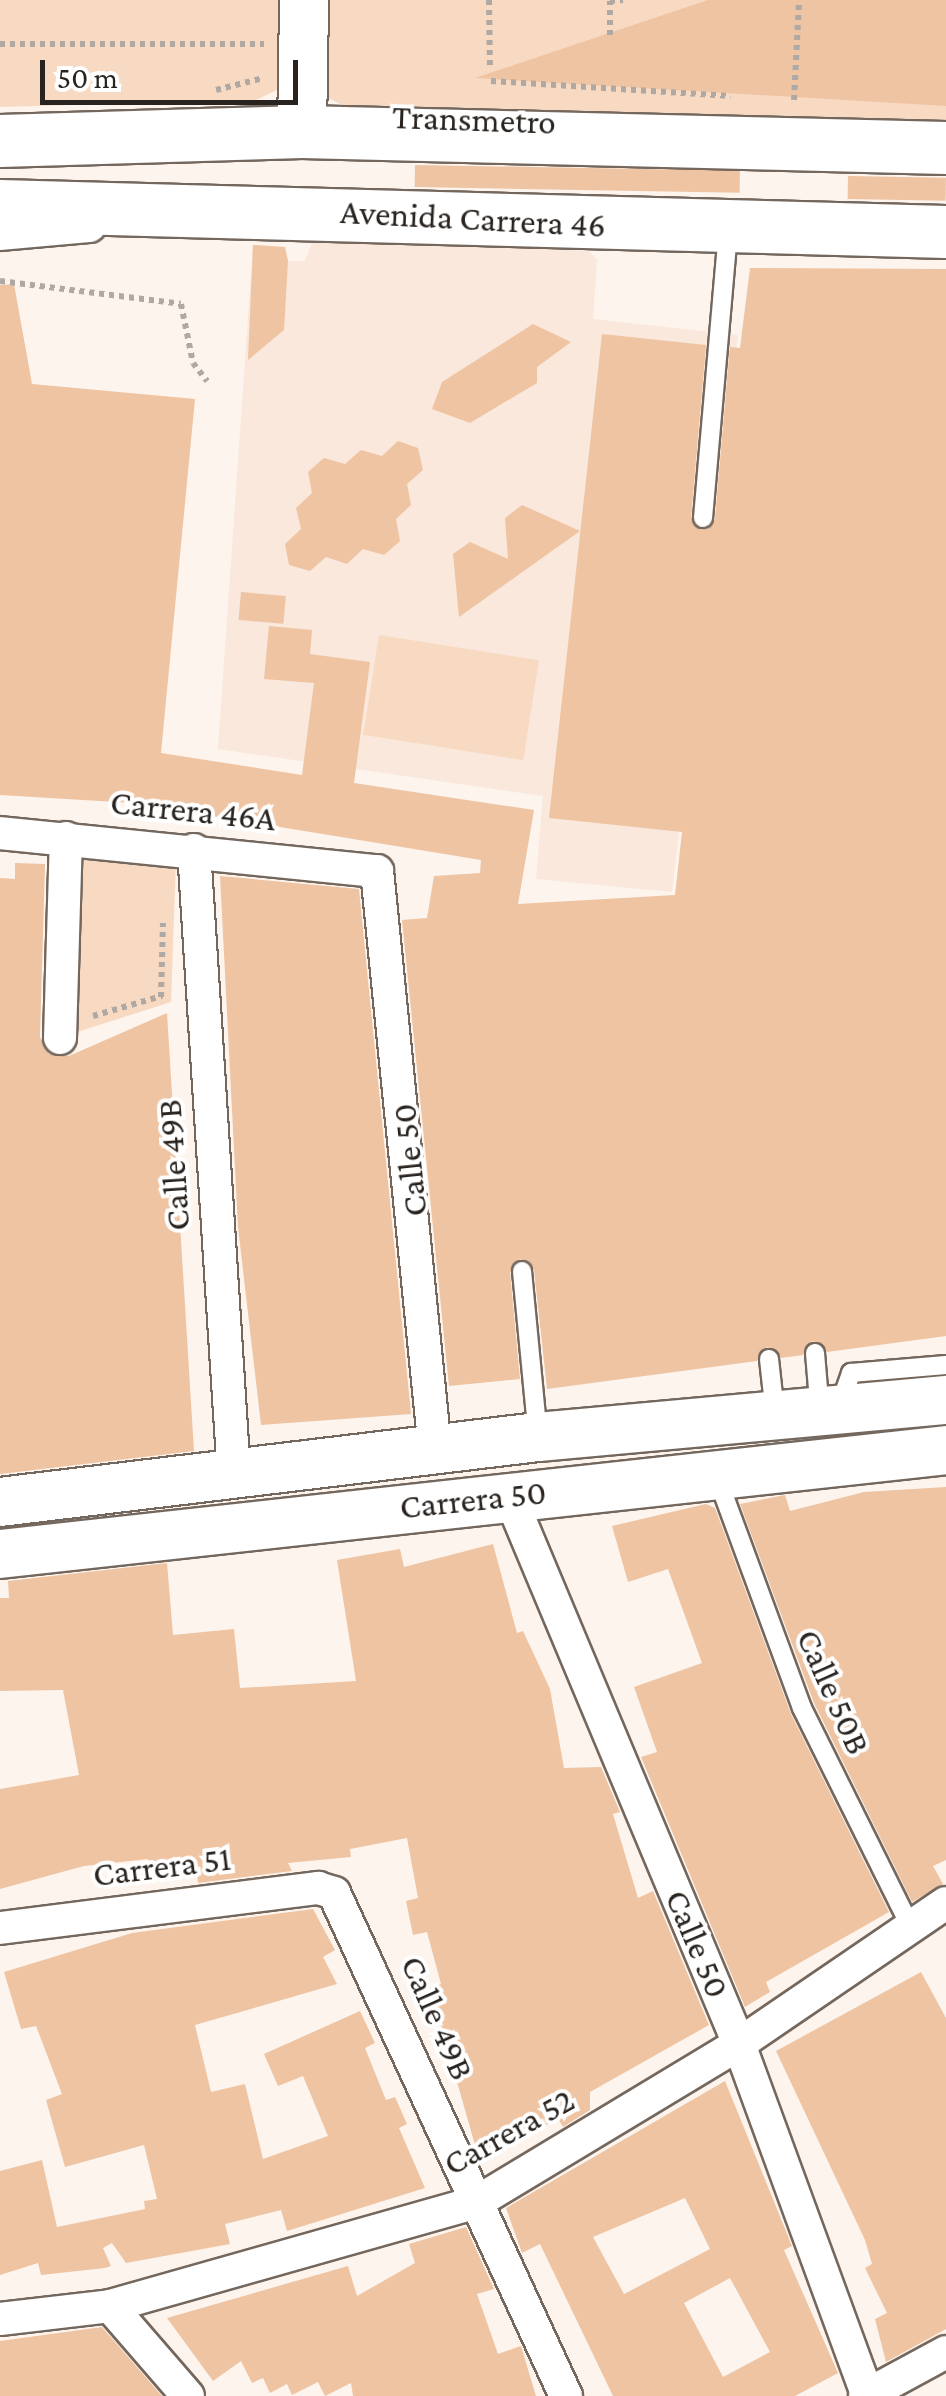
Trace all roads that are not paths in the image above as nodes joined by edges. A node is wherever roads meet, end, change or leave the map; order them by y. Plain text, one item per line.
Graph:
1 (304, 0) edge
2 (0, 124) edge
3 (168, 132) junction
4 (302, 132) junction
5 (946, 148) edge
6 (20, 152) edge
7 (946, 166) edge
8 (0, 189) edge
9 (0, 206) edge
10 (177, 212) junction
11 (946, 214) edge
12 (728, 230) junction
13 (946, 232) edge
14 (0, 234) edge
15 (703, 518) dead end
16 (0, 833) edge
17 (66, 838) junction
18 (194, 850) junction
19 (377, 871) joint
20 (60, 1032) road end
21 (522, 1271) dead end
22 (815, 1353) dead end
23 (770, 1359) dead end
24 (946, 1366) edge
25 (946, 1400) edge
26 (812, 1413) junction
27 (538, 1438) junction
28 (435, 1450) junction
29 (946, 1450) edge
30 (234, 1475) junction
31 (717, 1476) junction
32 (510, 1498) junction
33 (0, 1502) edge
34 (0, 1554) edge
35 (334, 1893) joint
36 (946, 1903) edge
37 (910, 1926) junction
38 (0, 1928) edge
39 (739, 2044) junction
40 (476, 2202) junction
41 (110, 2306) junction
42 (0, 2320) edge
43 (946, 2352) edge
44 (188, 2396) edge
45 (566, 2396) edge
46 (867, 2396) edge

1 - 4 street
2 - 3 street
3 - 4 main road
3 - 6 main road
4 - 5 main road
6 - 7 lane, Transmetro
8 - 11 lane
9 - 10 main road, Avenida Carrera 46
10 - 12 main road, Avenida Carrera 46
10 - 14 street
12 - 13 main road, Avenida Carrera 46
12 - 15 lane
16 - 17 street, Carrera 46A
17 - 18 street, Carrera 46A
17 - 20 street
18 - 19 street, Carrera 46A
18 - 30 street, Calle 49B
19 - 28 street, Calle 50
21 - 27 lane
22 - 26 lane
23 - 26 lane
24 - 26 lane
25 - 26 street, Carrera 50
26 - 27 street, Carrera 50
27 - 28 street, Carrera 50
28 - 30 street, Carrera 50
29 - 31 street, Carrera 50
30 - 33 street, Carrera 50
31 - 32 street, Carrera 50
31 - 37 lane, Calle 50B
32 - 34 street, Carrera 50
32 - 39 street, Calle 50
35 - 38 street, Carrera 51
35 - 40 street, Calle 49B
36 - 37 street, Carrera 52
37 - 39 street, Carrera 52
39 - 40 street, Carrera 52
39 - 46 street, Calle 50
40 - 41 street, Carrera 52
40 - 45 street, Calle 49B
41 - 42 street, Carrera 52
41 - 44 street
43 - 46 street

